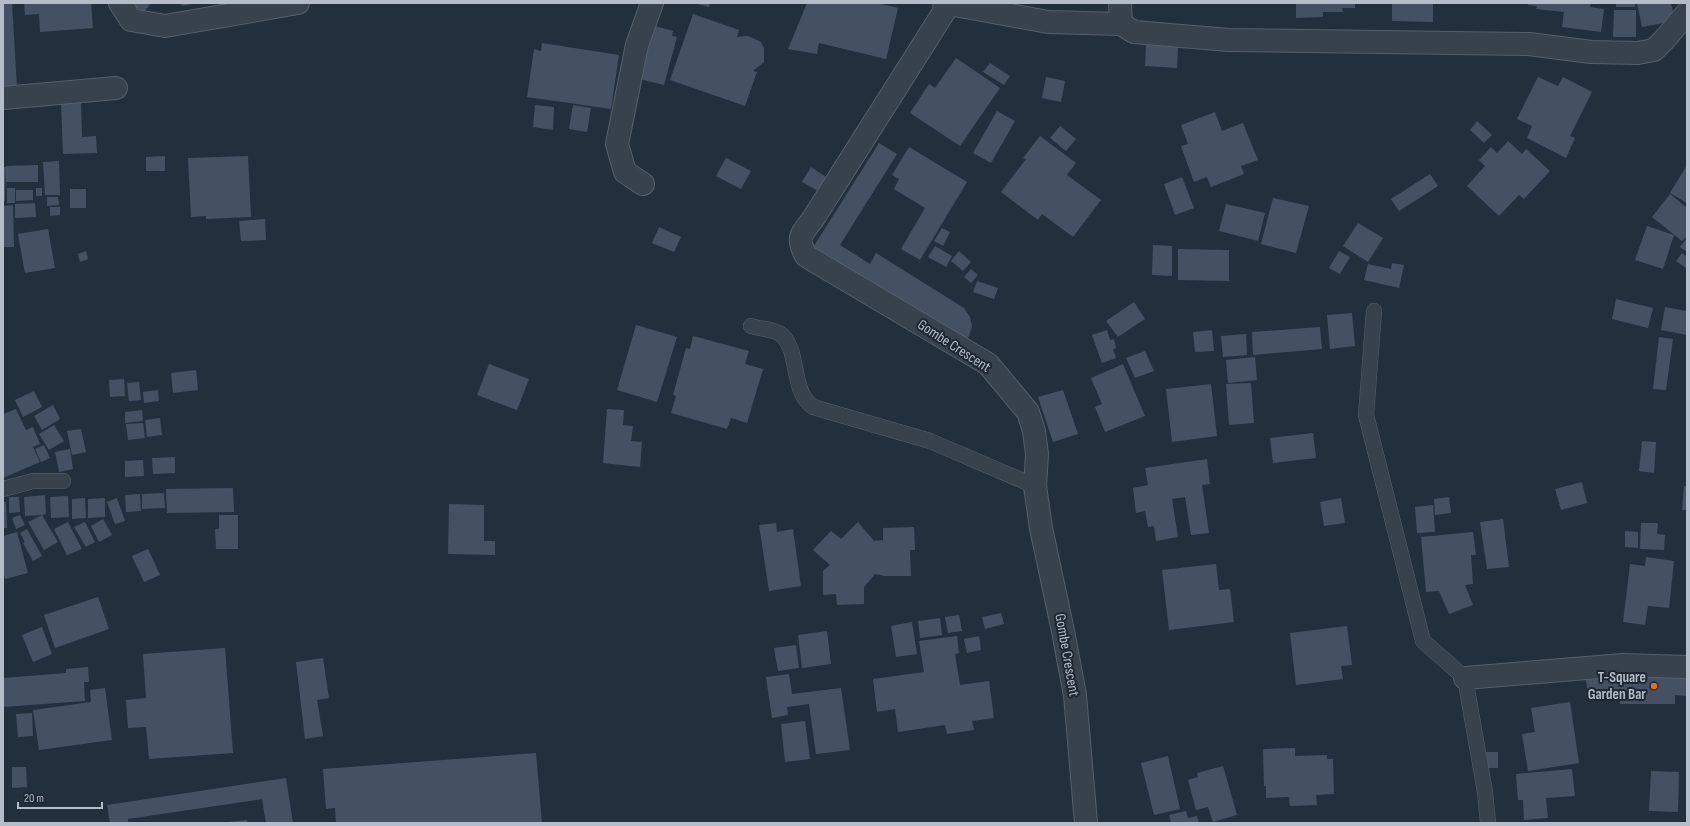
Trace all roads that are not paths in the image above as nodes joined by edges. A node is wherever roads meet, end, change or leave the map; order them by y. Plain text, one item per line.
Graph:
1 (120, 3) edge
2 (298, 3) edge
3 (652, 3) edge
4 (946, 4) edge
5 (1120, 13) edge
6 (1687, 13) edge
7 (116, 88) dead end
8 (3, 98) edge
9 (643, 184) dead end
10 (1374, 311) dead end
11 (751, 326) dead end
12 (63, 481) dead end
13 (1035, 486) junction
14 (3, 489) edge
15 (1687, 667) edge
16 (1465, 678) junction
17 (1086, 823) edge
18 (1488, 823) edge

1 - 2 street
3 - 9 street
4 - 5 street
4 - 13 street, Gombe Crescent
5 - 6 street
7 - 8 street
10 - 16 lane
11 - 13 lane
12 - 14 lane
13 - 17 street, Gombe Crescent
15 - 16 street
16 - 18 lane

